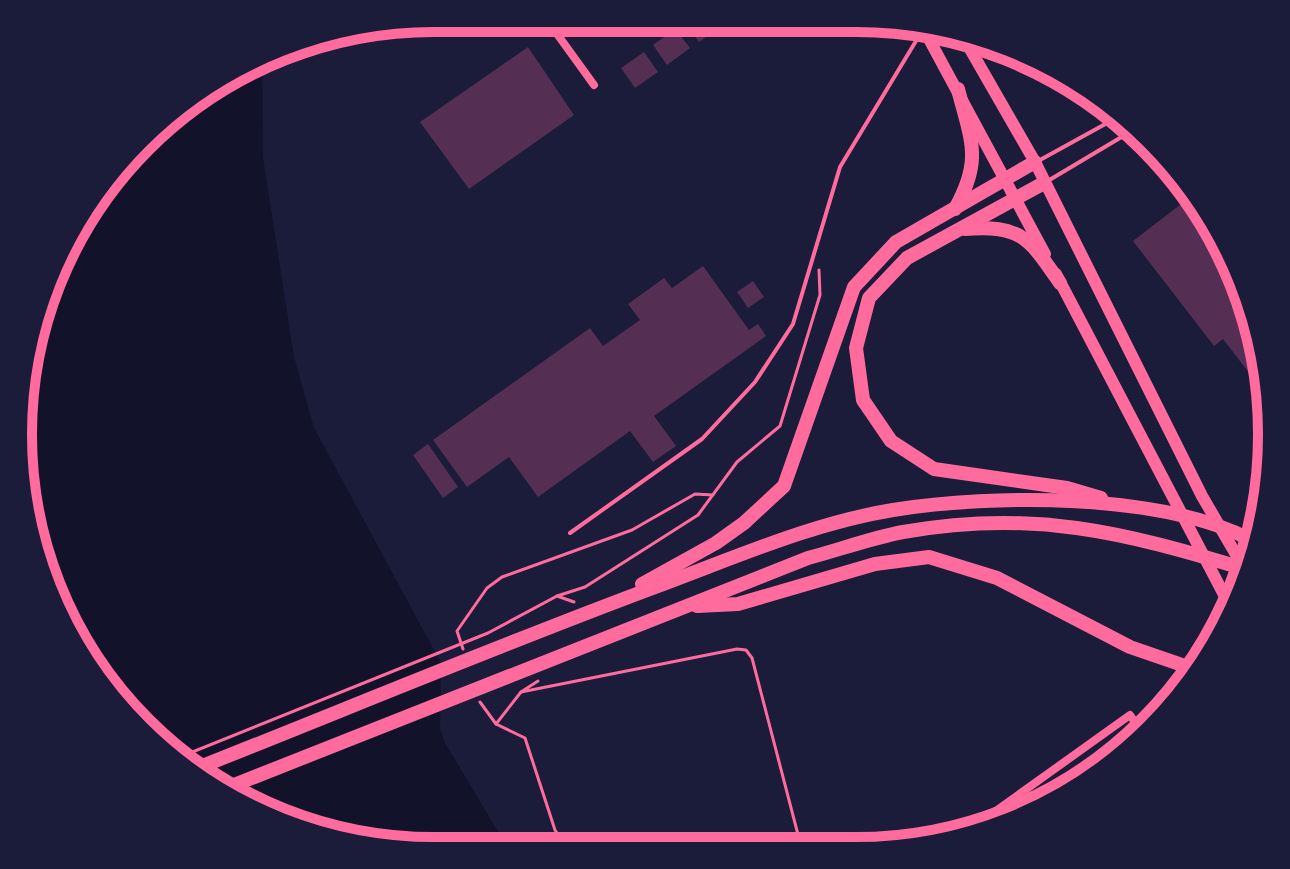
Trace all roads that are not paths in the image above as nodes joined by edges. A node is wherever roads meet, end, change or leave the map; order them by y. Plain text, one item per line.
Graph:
1 (556, 32) edge
2 (916, 37) edge
3 (929, 39) edge
4 (970, 49) edge
5 (594, 85) dead end
6 (958, 89) junction
7 (1109, 122) edge
8 (1124, 135) edge
9 (1035, 162) junction
10 (1004, 179) junction
11 (1044, 183) junction
12 (1015, 199) junction
13 (955, 209) junction
14 (961, 230) junction
15 (1060, 283) junction
16 (1113, 502) junction
17 (570, 533) dead end
18 (1245, 537) edge
19 (1238, 559) edge
20 (1236, 567) edge
21 (1224, 595) edge
22 (685, 606) junction
23 (596, 609) junction
24 (1185, 666) edge
25 (1136, 723) edge
26 (205, 765) edge
27 (236, 784) edge
28 (994, 813) edge

1 - 5 street
2 - 17 lane
3 - 6 main road
4 - 9 main road
6 - 10 main road
6 - 13 highway
7 - 9 lane
8 - 11 lane
9 - 10 highway
9 - 11 main road
10 - 12 main road
10 - 13 highway
11 - 12 highway
11 - 19 main road
12 - 14 highway
12 - 15 main road
13 - 23 highway
14 - 15 highway
14 - 16 highway
15 - 21 main road
16 - 18 highway
16 - 23 highway
20 - 22 highway
22 - 24 highway
22 - 27 highway
23 - 26 highway
25 - 28 street

